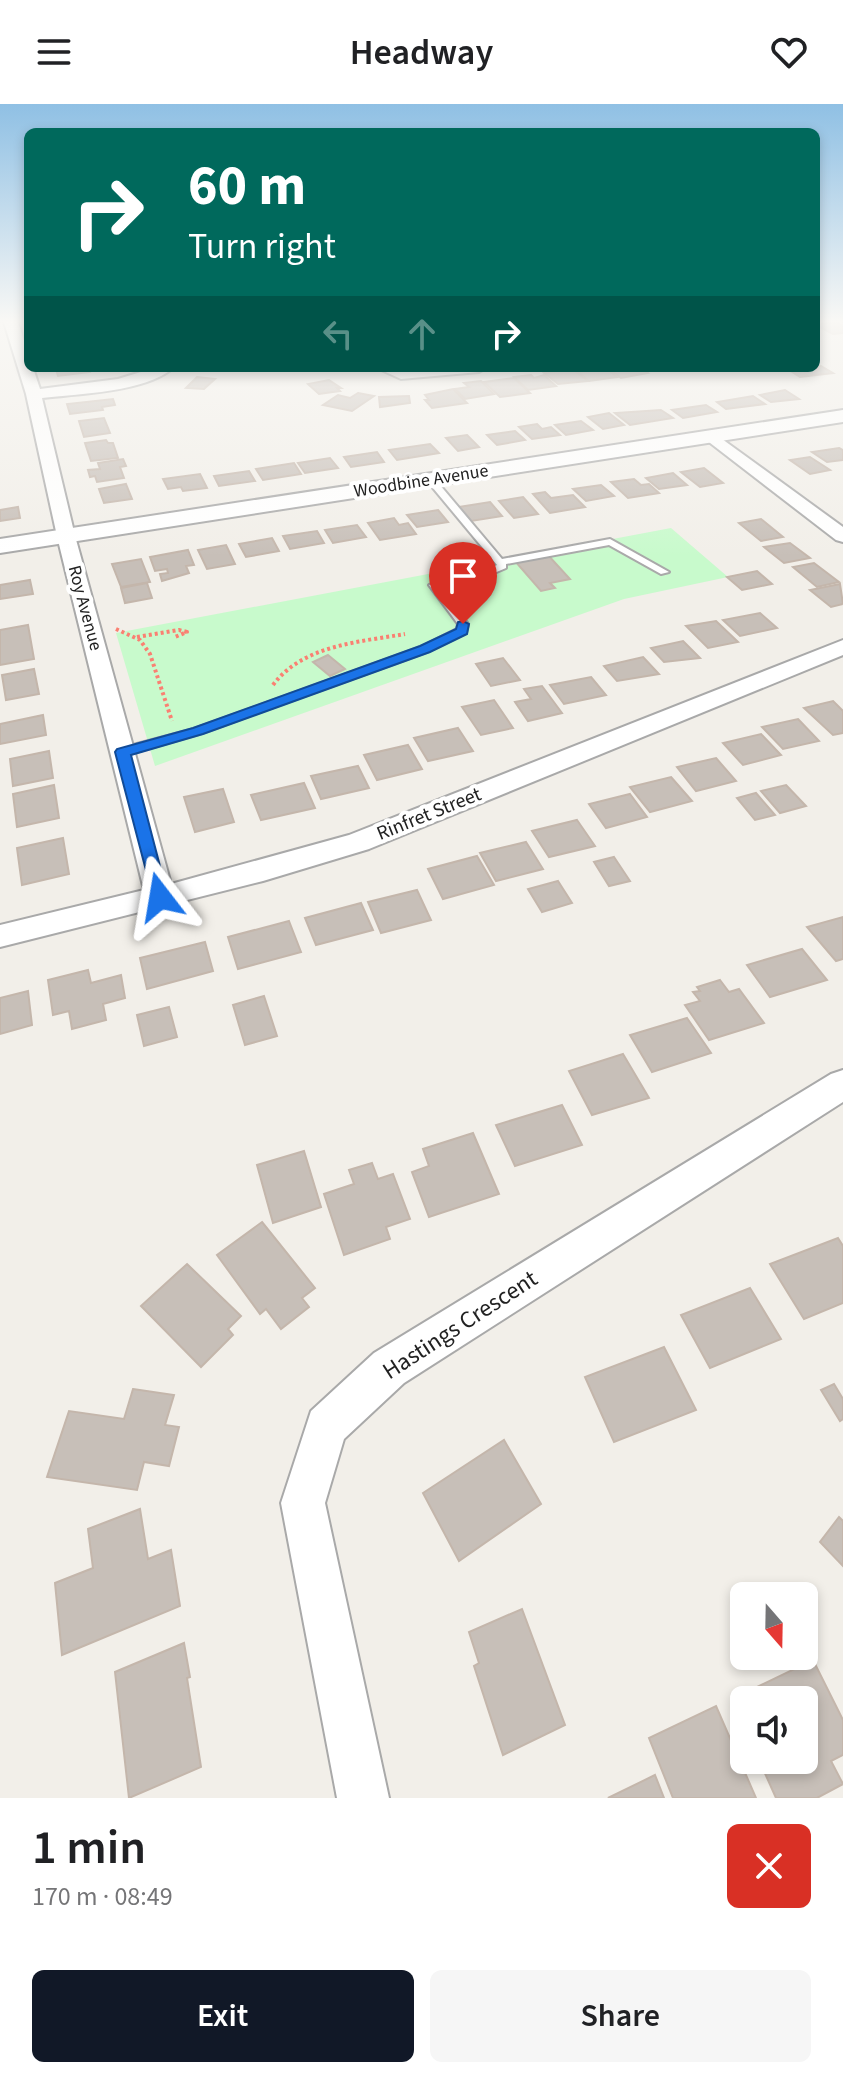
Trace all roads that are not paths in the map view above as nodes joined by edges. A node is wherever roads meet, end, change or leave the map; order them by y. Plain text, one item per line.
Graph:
1 (35, 398) edge
2 (843, 416) edge
3 (711, 436) junction
4 (431, 480) junction
5 (66, 536) junction
6 (843, 536) edge
7 (0, 546) edge
8 (499, 562) junction
9 (664, 572) dead end
10 (843, 647) edge
11 (122, 752) junction
12 (160, 897) junction
13 (0, 936) edge
14 (843, 1084) edge
15 (363, 1798) edge

1 - 5 street, Roy Avenue
2 - 3 street, Woodbine Avenue
3 - 4 street, Woodbine Avenue
3 - 6 street
4 - 5 street, Woodbine Avenue
4 - 8 lane
5 - 7 street, Woodbine Avenue
5 - 11 street, Roy Avenue
8 - 9 lane
8 - 11 lane
10 - 12 street, Rinfret Street
11 - 12 street, Roy Avenue
12 - 13 street, Rinfret Street
14 - 15 street, Hastings Crescent

